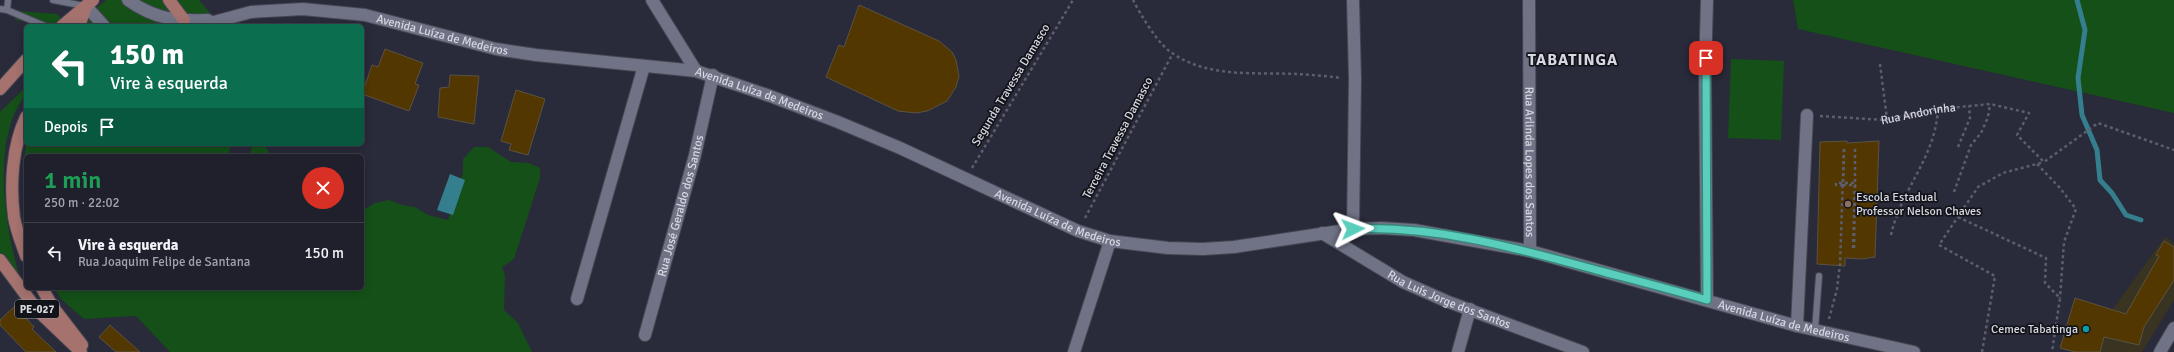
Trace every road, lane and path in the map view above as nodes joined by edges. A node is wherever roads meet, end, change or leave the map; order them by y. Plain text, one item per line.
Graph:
1 (8, 0) edge
2 (53, 0) edge
3 (128, 0) edge
4 (169, 0) edge
5 (652, 0) edge
6 (1073, 0) edge
7 (1133, 0) edge
8 (1353, 0) edge
9 (1529, 0) edge
10 (1707, 0) edge
11 (90, 3) edge
12 (0, 9) edge
13 (7, 10) junction
14 (184, 20) junction
15 (216, 20) junction
16 (40, 24) edge
17 (64, 24) edge
18 (81, 24) edge
19 (103, 24) edge
20 (205, 24) edge
21 (1174, 53) junction
22 (24, 62) edge
23 (1880, 64) dead end
24 (644, 66) junction
25 (696, 70) junction
26 (712, 75) junction
27 (1355, 79) junction
28 (0, 90) edge
29 (1990, 104) junction
30 (1969, 106) junction
31 (1938, 109) junction
32 (1807, 115) joint
33 (1887, 119) junction
34 (24, 123) edge
35 (1958, 147) dead end
36 (1844, 149) dead end
37 (1855, 149) dead end
38 (2174, 150) edge
39 (2044, 162) junction
40 (2036, 164) junction
41 (965, 180) junction
42 (1843, 184) junction
43 (1855, 184) junction
44 (1954, 192) dead end
45 (1958, 217) junction
46 (1353, 229) junction
47 (1078, 231) junction
48 (1322, 233) junction
49 (1891, 235) dead end
50 (1110, 242) junction
51 (24, 250) edge
52 (1854, 250) dead end
53 (1842, 251) dead end
54 (1530, 252) junction
55 (0, 260) edge
56 (1819, 276) dead end
57 (43, 290) edge
58 (2060, 298) junction
59 (577, 299) dead end
60 (1707, 300) junction
61 (1470, 309) junction
62 (1797, 326) junction
63 (2174, 328) edge
64 (1821, 332) junction
65 (645, 335) dead end
66 (81, 352) edge
67 (88, 352) edge
68 (1074, 352) edge
69 (1458, 352) edge
70 (1583, 352) edge
71 (1914, 352) edge
72 (1982, 352) edge
73 (2052, 352) edge
74 (2160, 352) edge

1 - 13 lane
2 - 11 lane
3 - 14 street
4 - 14 main road
5 - 25 street
6 - 41 path, Segunda Travessa Damasco
7 - 21 path
8 - 27 street
9 - 54 street, Rua Arlinda Lopes dos Santos
10 - 60 street
11 - 17 main road
11 - 18 main road
11 - 19 street
12 - 13 lane
13 - 16 lane
14 - 15 street
15 - 20 street
15 - 24 street, Avenida Luíza de Medeiros
21 - 27 path
21 - 47 path, Terceira Travessa Damasco
22 - 28 main road
23 - 33 path
24 - 25 street, Avenida Luíza de Medeiros
24 - 59 street
25 - 26 street, Avenida Luíza de Medeiros
26 - 41 street, Avenida Luíza de Medeiros
26 - 65 street, Rua José Geraldo dos Santos
27 - 46 street
29 - 30 path, Rua Andorinha
29 - 39 path, Rua Andorinha
29 - 44 path
30 - 31 path, Rua Andorinha
30 - 35 path
31 - 33 path, Rua Andorinha
31 - 49 path
32 - 33 path, Rua Andorinha
32 - 62 street
34 - 51 main road
36 - 42 path, bridge
37 - 43 path
38 - 39 path
39 - 40 path
40 - 45 path
40 - 58 path
41 - 47 street, Avenida Luíza de Medeiros
42 - 43 path, bridge
42 - 53 path
42 - 64 path
43 - 52 path, bridge
45 - 58 path
45 - 72 path
46 - 48 street, Avenida Luíza de Medeiros
46 - 54 street, Avenida Luíza de Medeiros
47 - 50 street, Avenida Luíza de Medeiros
48 - 50 street, Avenida Luíza de Medeiros
48 - 61 street, Rua Luís Jorge dos Santos
50 - 68 street
54 - 60 street, Avenida Luíza de Medeiros
55 - 66 main road, PE-027
56 - 64 lane
57 - 67 main road, PE-027
58 - 73 path
60 - 62 street, Avenida Luíza de Medeiros
61 - 69 street
61 - 70 street, Rua Luís Jorge dos Santos
62 - 64 street, Avenida Luíza de Medeiros
63 - 74 street
64 - 71 street, Avenida Luíza de Medeiros

